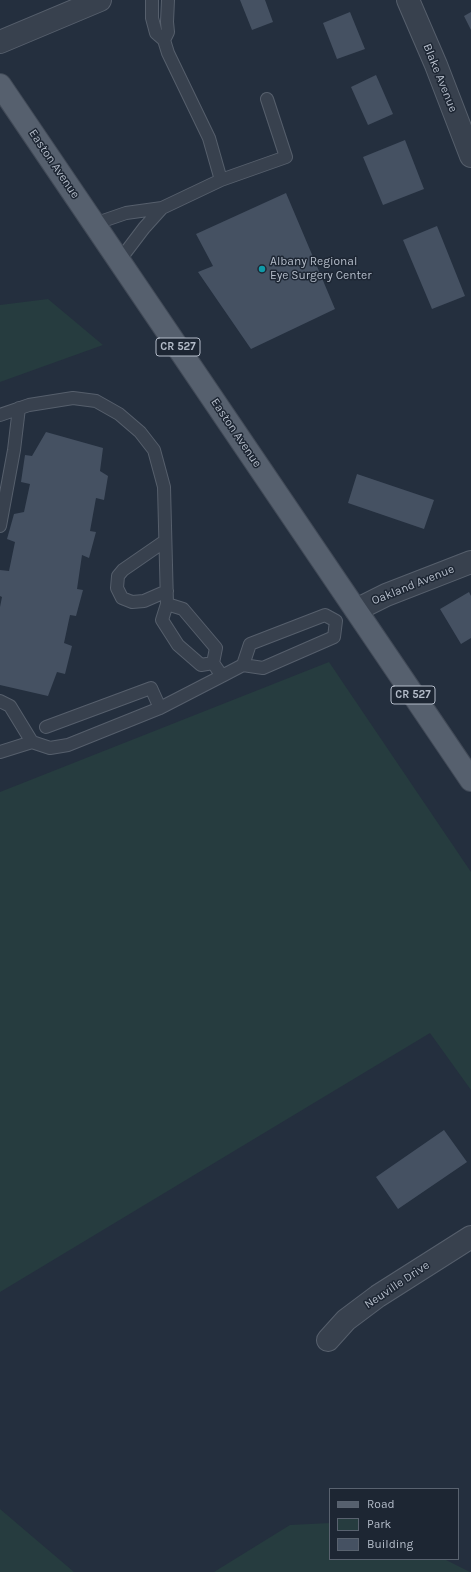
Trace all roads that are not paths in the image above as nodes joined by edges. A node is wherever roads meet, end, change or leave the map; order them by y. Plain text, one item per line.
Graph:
1 (100, 0) edge
2 (152, 0) edge
3 (168, 0) edge
4 (408, 0) edge
5 (164, 40) junction
6 (0, 42) edge
7 (0, 85) edge
8 (267, 99) dead end
9 (471, 156) edge
10 (221, 180) junction
11 (162, 208) junction
12 (94, 224) junction
13 (119, 261) junction
14 (19, 408) junction
15 (0, 415) edge
16 (0, 526) edge
17 (165, 541) junction
18 (471, 562) edge
19 (167, 591) junction
20 (167, 604) junction
21 (356, 610) junction
22 (336, 620) junction
23 (213, 663) junction
24 (243, 665) junction
25 (222, 676) junction
26 (0, 700) edge
27 (160, 708) junction
28 (46, 727) dead end
29 (32, 742) junction
30 (0, 752) edge
31 (471, 780) edge
32 (471, 1237) edge
33 (328, 1340) dead end

1 - 6 street
2 - 5 lane
3 - 5 lane
4 - 9 street, Blake Avenue
5 - 10 lane
7 - 12 main road, Easton Avenue / CR 527
8 - 10 lane
10 - 11 lane
11 - 12 lane
11 - 13 lane
12 - 13 main road, Easton Avenue / CR 527
13 - 21 main road, Easton Avenue / CR 527
14 - 15 lane
14 - 16 lane
14 - 17 lane
17 - 19 lane
17 - 19 lane
18 - 21 street, Oakland Avenue
19 - 20 lane
20 - 23 lane
20 - 23 lane
21 - 22 lane
21 - 31 main road, Easton Avenue / CR 527
22 - 24 lane
22 - 24 lane
23 - 25 lane
24 - 25 lane
25 - 27 lane
26 - 29 lane
27 - 28 lane
27 - 29 lane
29 - 30 lane
32 - 33 street, Neuville Drive

